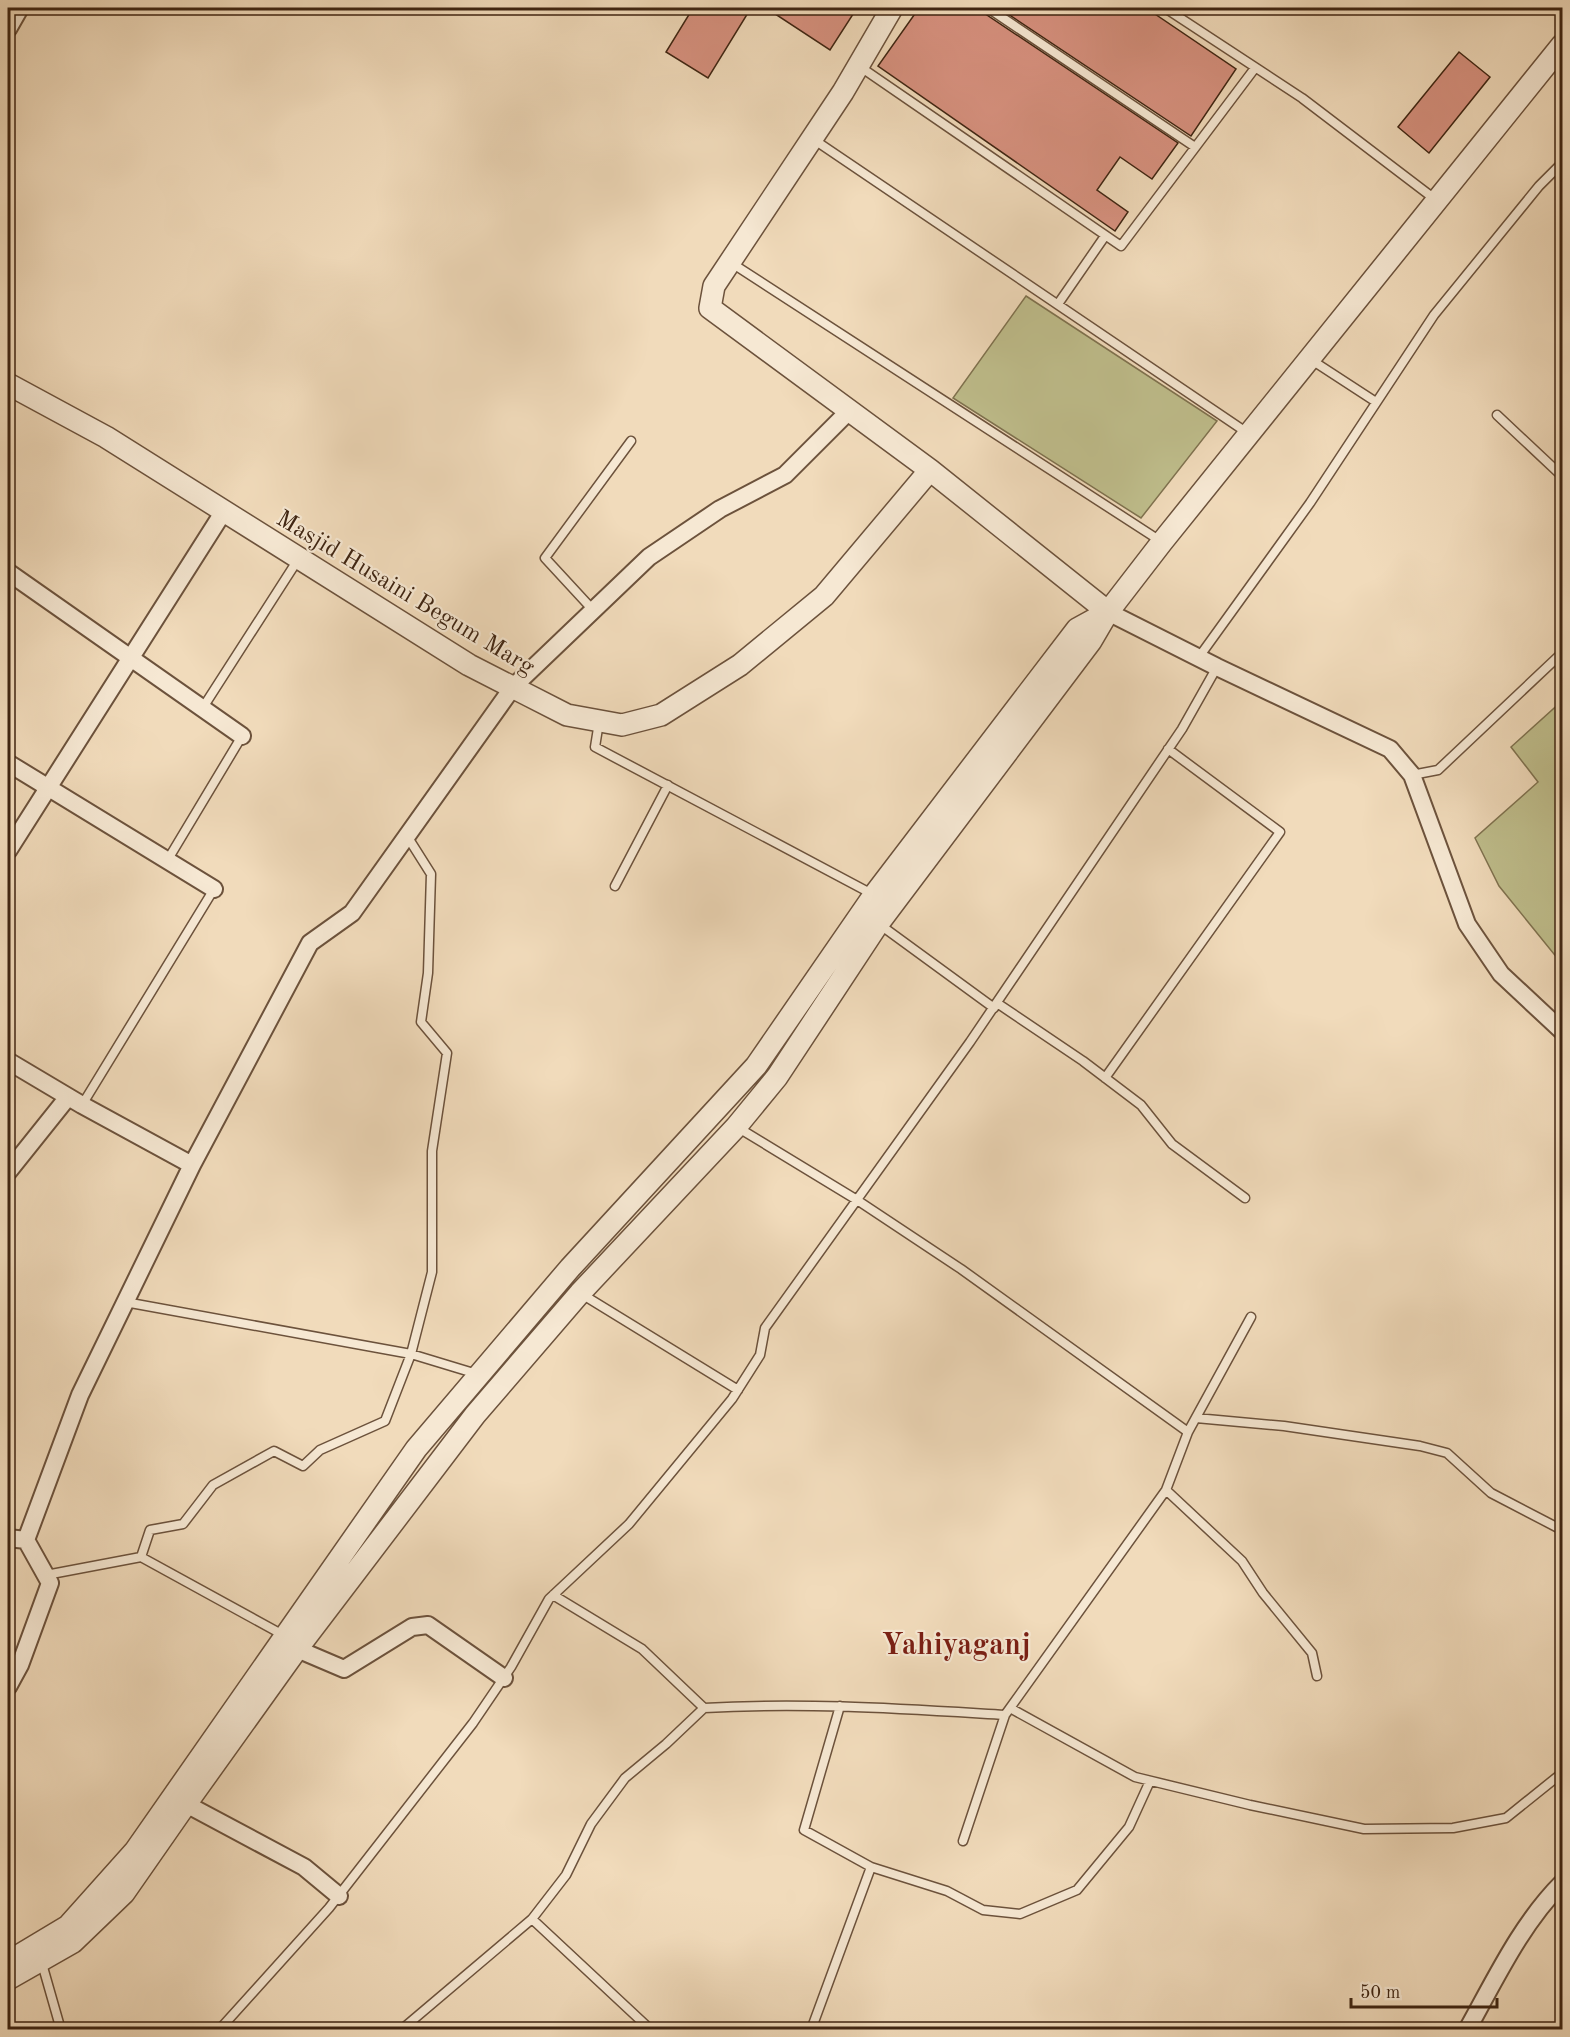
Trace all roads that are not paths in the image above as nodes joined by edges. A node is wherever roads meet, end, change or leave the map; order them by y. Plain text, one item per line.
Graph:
1 (20, 8) edge
2 (892, 8) edge
3 (988, 8) edge
4 (1165, 8) edge
5 (8, 28) edge
6 (1563, 45) edge
7 (858, 65) junction
8 (1255, 68) junction
9 (812, 138) junction
10 (1195, 147) junction
11 (1563, 163) edge
12 (1437, 201) junction
13 (1105, 236) junction
14 (730, 262) junction
15 (1058, 304) junction
16 (1310, 359) junction
17 (8, 384) edge
18 (1376, 402) junction
19 (849, 411) junction
20 (1497, 415) dead end
21 (1249, 434) junction
22 (631, 441) dead end
23 (930, 470) junction
24 (1563, 476) edge
25 (224, 511) junction
26 (1162, 543) junction
27 (299, 558) junction
28 (8, 572) edge
29 (593, 610) junction
30 (1108, 612) junction
31 (1563, 653) edge
32 (131, 657) junction
33 (1199, 657) junction
34 (1217, 667) junction
35 (513, 687) junction
36 (202, 709) junction
37 (599, 721) junction
38 (242, 735) joint
39 (1168, 749) junction
40 (8, 763) edge
41 (1412, 775) junction
42 (668, 785) junction
43 (47, 787) junction
44 (407, 836) junction
45 (8, 851) edge
46 (167, 861) junction
47 (615, 886) dead end
48 (214, 889) joint
49 (874, 895) junction
50 (878, 924) junction
51 (995, 1005) junction
52 (1563, 1031) edge
53 (8, 1060) edge
54 (1105, 1078) junction
55 (75, 1101) junction
56 (736, 1127) junction
57 (192, 1165) junction
58 (8, 1172) edge
59 (1245, 1197) dead end
60 (857, 1200) junction
61 (580, 1293) junction
62 (125, 1302) junction
63 (1251, 1317) dead end
64 (411, 1354) junction
65 (479, 1374) junction
66 (738, 1390) junction
67 (1196, 1418) junction
68 (1188, 1432) junction
69 (1166, 1490) junction
70 (1563, 1530) edge
71 (8, 1538) edge
72 (27, 1540) junction
73 (141, 1557) junction
74 (46, 1575) junction
75 (553, 1595) junction
76 (291, 1642) junction
77 (1317, 1676) dead end
78 (504, 1678) junction
79 (8, 1687) edge
80 (840, 1706) junction
81 (704, 1708) junction
82 (1008, 1712) junction
83 (1563, 1773) edge
84 (1150, 1781) junction
85 (186, 1804) junction
86 (963, 1841) dead end
87 (871, 1867) junction
88 (1563, 1883) edge
89 (339, 1896) junction
90 (532, 1920) junction
91 (41, 1960) junction
92 (8, 1962) edge
93 (8, 1979) edge
94 (61, 2030) edge
95 (219, 2030) edge
96 (400, 2030) edge
97 (651, 2030) edge
98 (811, 2030) edge
99 (1467, 2030) edge

1 - 5 street
2 - 7 street
3 - 10 lane
4 - 8 lane
6 - 12 street
7 - 9 street
7 - 13 lane
8 - 10 lane
8 - 12 lane
9 - 14 street
9 - 15 lane
10 - 13 lane
11 - 18 lane
12 - 16 street
13 - 15 lane
14 - 19 street
14 - 26 lane
15 - 21 lane
16 - 18 lane
16 - 21 street
17 - 25 street, Masjid Husaini Begum Marg
18 - 33 lane
19 - 23 street
19 - 29 street
20 - 24 lane
21 - 26 street
22 - 29 lane
23 - 30 street
23 - 37 street, Masjid Husaini Begum Marg
25 - 27 street, Masjid Husaini Begum Marg
25 - 32 street
26 - 30 street
27 - 35 street, Masjid Husaini Begum Marg
27 - 36 lane
28 - 32 street
29 - 35 street
30 - 33 street
30 - 49 street
30 - 50 street
31 - 41 lane
32 - 36 street
32 - 43 street
33 - 34 street
34 - 39 lane
34 - 41 street
35 - 37 street, Masjid Husaini Begum Marg
35 - 44 street
36 - 38 street
37 - 42 lane
38 - 46 lane
39 - 51 lane
39 - 54 lane
40 - 43 street
41 - 52 street
42 - 47 lane
42 - 49 lane
43 - 45 street
43 - 46 street
44 - 57 street
44 - 64 lane
46 - 48 street
48 - 55 lane
49 - 65 street
50 - 51 lane
50 - 56 street
51 - 54 lane
51 - 60 lane
53 - 55 street
54 - 59 lane
55 - 57 street
55 - 58 street
56 - 60 lane
56 - 61 street
57 - 62 street
60 - 66 lane
60 - 68 lane
61 - 66 lane
61 - 76 street
62 - 64 lane
62 - 72 street
63 - 67 lane
64 - 65 lane
64 - 73 lane
65 - 76 street
66 - 75 lane
67 - 68 lane
67 - 70 lane
68 - 69 lane
69 - 77 lane
69 - 82 lane
71 - 72 street
72 - 74 street
73 - 74 lane
73 - 76 lane
74 - 79 street
75 - 78 lane
75 - 81 lane
76 - 78 street
76 - 85 street
76 - 92 street
78 - 89 lane
80 - 81 lane
80 - 82 lane
80 - 87 lane
81 - 90 lane
82 - 84 lane
82 - 86 lane
83 - 84 lane
84 - 87 lane
85 - 89 street
85 - 91 street
87 - 98 lane
88 - 99 street
89 - 95 lane
90 - 96 lane
90 - 97 lane
91 - 93 street
91 - 94 lane

